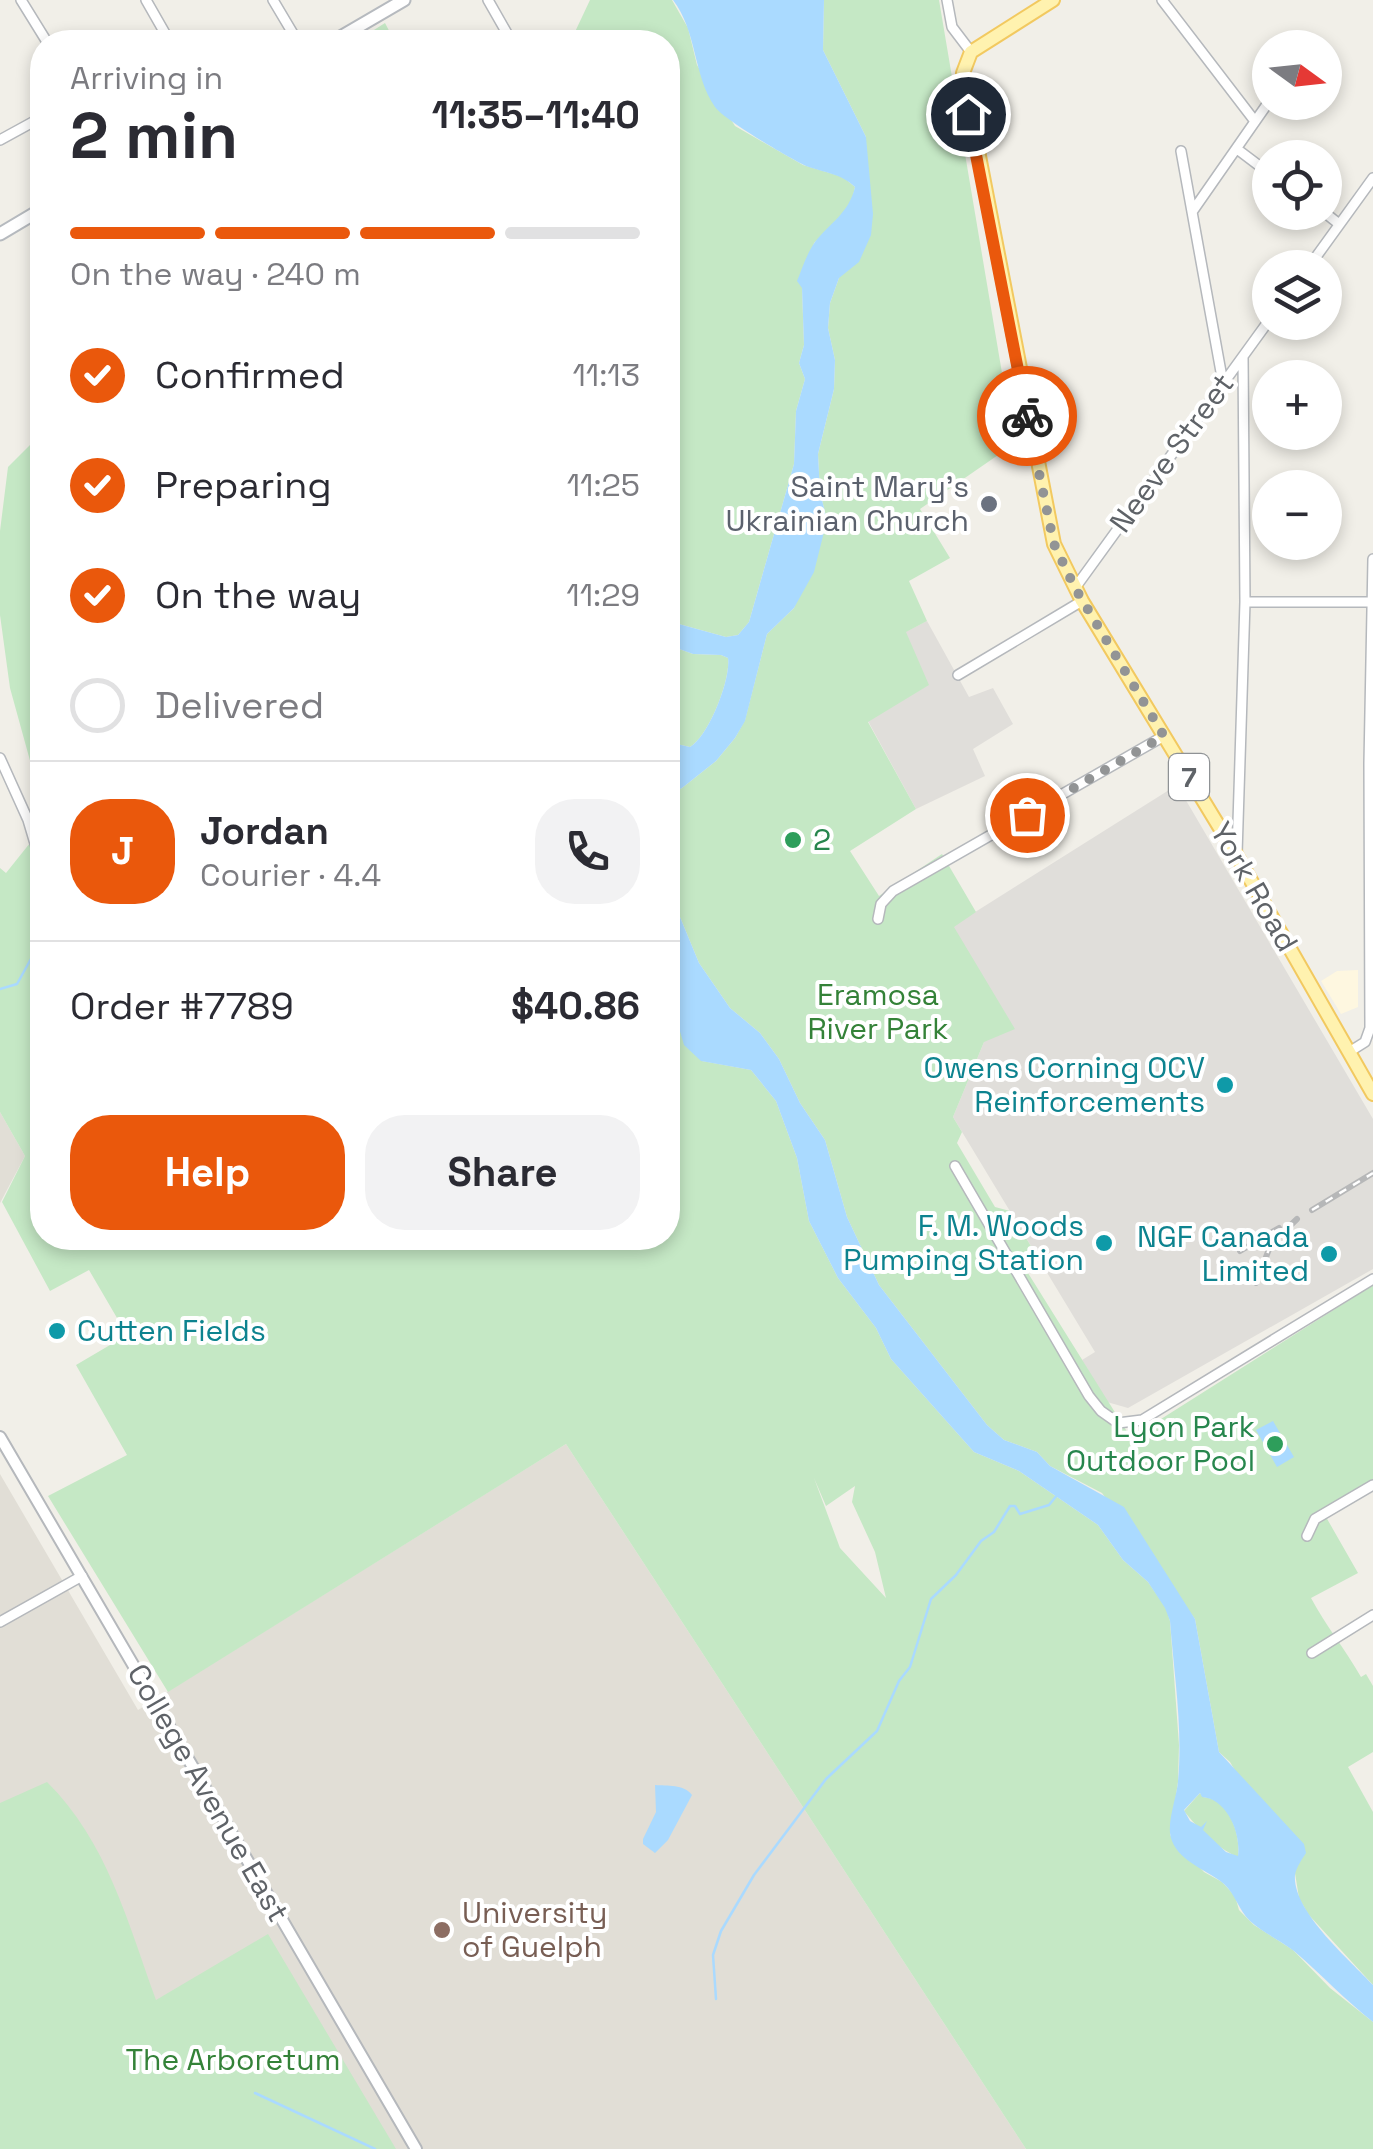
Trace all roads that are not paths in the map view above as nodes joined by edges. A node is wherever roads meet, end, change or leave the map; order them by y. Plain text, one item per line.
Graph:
1 (21, 0) edge
2 (146, 0) edge
3 (273, 0) edge
4 (404, 0) edge
5 (488, 0) edge
6 (947, 0) edge
7 (1053, 0) edge
8 (1162, 0) edge
9 (40, 30) edge
10 (163, 30) edge
11 (287, 30) edge
12 (353, 30) edge
13 (505, 30) edge
14 (971, 52) junction
15 (1252, 117) edge
16 (1254, 120) edge
17 (30, 124) edge
18 (0, 140) edge
19 (1236, 150) junction
20 (1181, 151) dead end
21 (1252, 161) edge
22 (1373, 178) edge
23 (1192, 212) junction
24 (30, 216) edge
25 (1342, 221) edge
26 (0, 234) edge
27 (1255, 340) edge
28 (1243, 356) junction
29 (1223, 383) junction
30 (1373, 559) edge
31 (1079, 594) junction
32 (1245, 602) junction
33 (1372, 602) edge
34 (958, 675) dead end
35 (1164, 736) junction
36 (0, 758) edge
37 (1371, 763) edge
38 (30, 827) edge
39 (1238, 856) junction
40 (878, 919) dead end
41 (1371, 971) edge
42 (1350, 1052) junction
43 (1373, 1094) edge
44 (955, 1166) dead end
45 (1373, 1279) edge
46 (0, 1436) edge
47 (1373, 1485) edge
48 (1308, 1536) dead end
49 (82, 1576) junction
50 (1373, 1615) edge
51 (0, 1622) edge
52 (1312, 1653) dead end
53 (416, 2149) edge

1 - 9 street
2 - 10 street
3 - 11 street
4 - 12 main road
5 - 13 street
6 - 14 street
7 - 14 main road
8 - 15 street
14 - 31 main road, York Road / 7
16 - 19 street
17 - 18 street
19 - 21 street
19 - 23 street
20 - 23 street
22 - 25 street
23 - 29 street
24 - 26 main road
27 - 28 street, Neeve Street
28 - 29 street, Neeve Street
28 - 32 street
29 - 31 street, Neeve Street
30 - 33 street
31 - 34 street
31 - 35 main road, York Road / 7
32 - 33 street
32 - 39 street
33 - 37 street
35 - 39 main road, York Road / 7
35 - 40 street
36 - 38 street
37 - 41 street
39 - 42 main road, York Road / 7
41 - 42 street
42 - 43 main road, York Road / 7
44 - 45 street
46 - 49 street, College Avenue East
47 - 48 street
49 - 51 street
49 - 53 street, College Avenue East
50 - 52 street

